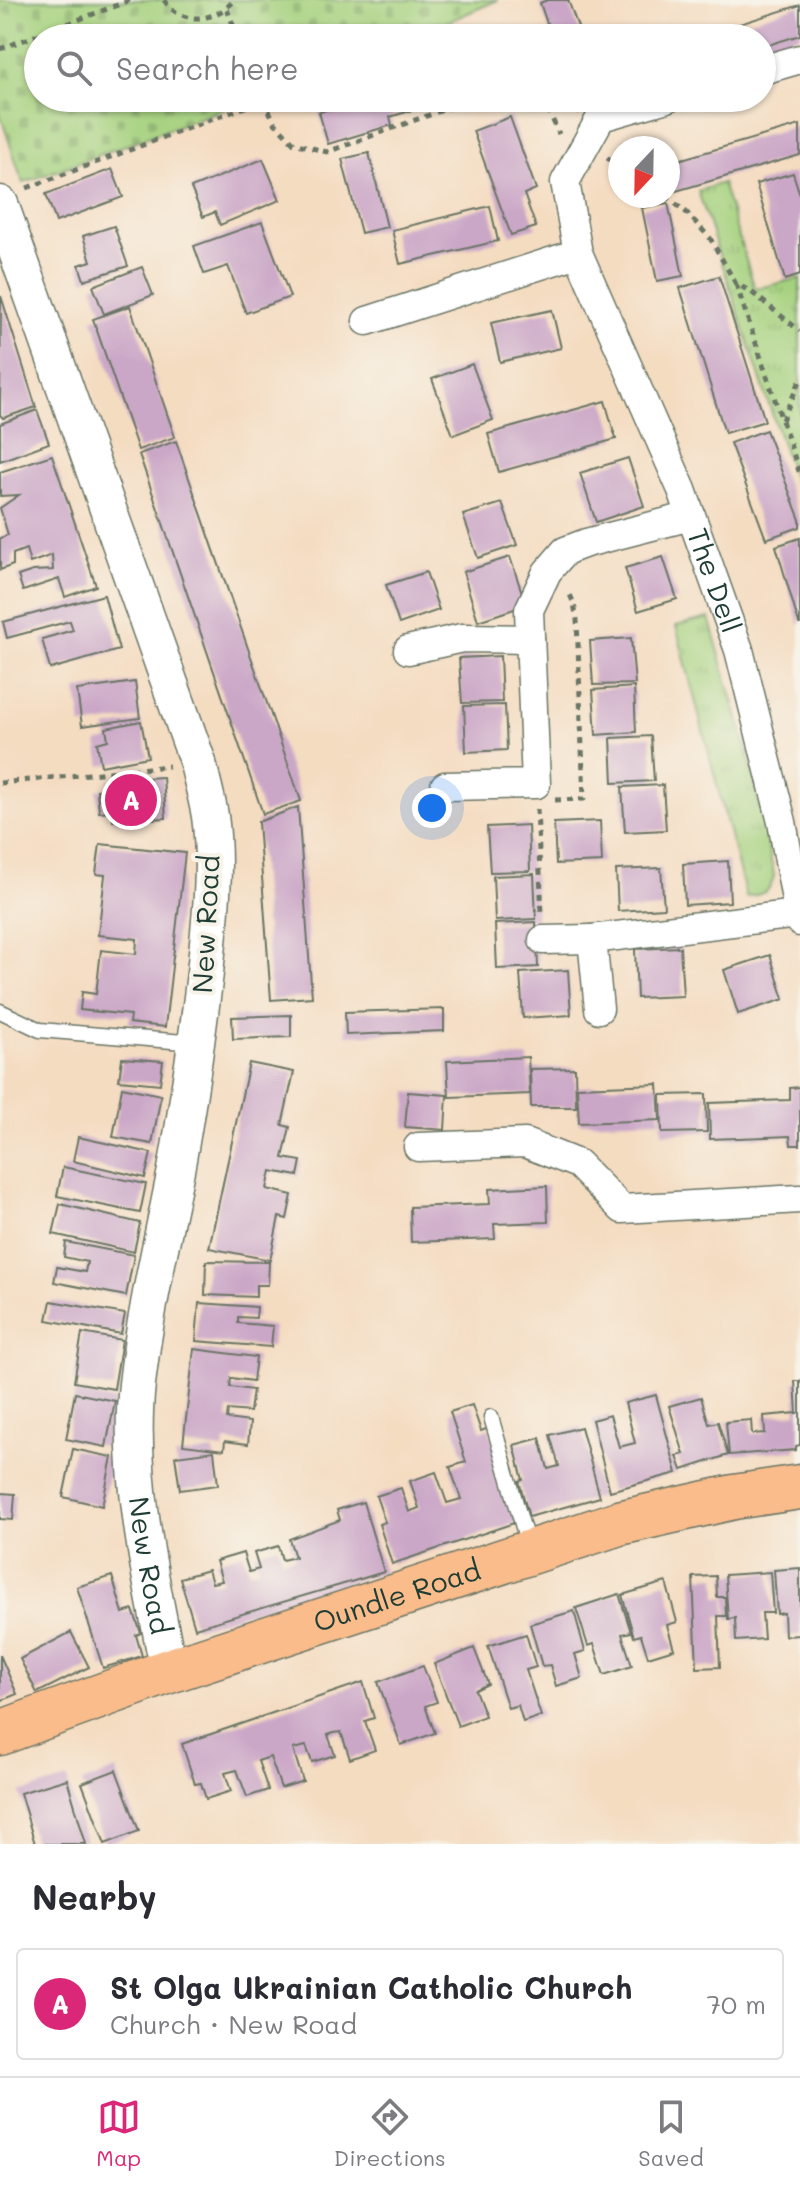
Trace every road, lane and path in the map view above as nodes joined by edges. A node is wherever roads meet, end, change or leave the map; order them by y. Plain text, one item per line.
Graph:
1 (131, 0) edge
2 (164, 0) edge
3 (234, 0) edge
4 (227, 9) junction
5 (67, 24) edge
6 (233, 24) edge
7 (24, 40) edge
8 (0, 49) edge
9 (800, 59) edge
10 (776, 66) edge
11 (233, 112) edge
12 (270, 112) edge
13 (437, 112) edge
14 (549, 112) edge
15 (618, 112) edge
16 (585, 146) junction
17 (7, 198) edge
18 (679, 208) edge
19 (578, 253) junction
20 (736, 284) junction
21 (367, 321) dead end
22 (800, 331) edge
23 (800, 381) edge
24 (782, 420) junction
25 (800, 474) edge
26 (691, 516) junction
27 (556, 562) junction
28 (530, 639) junction
29 (408, 650) dead end
30 (198, 763) junction
31 (0, 783) edge
32 (445, 786) dead end
33 (537, 792) junction
34 (799, 918) edge
35 (592, 939) junction
36 (543, 940) joint
37 (599, 1009) dead end
38 (0, 1011) edge
39 (197, 1043) junction
40 (418, 1147) dead end
41 (800, 1199) edge
42 (491, 1417) dead end
43 (800, 1487) edge
44 (530, 1552) junction
45 (169, 1671) junction
46 (0, 1733) edge

1 - 5 path
2 - 4 path
3 - 4 path
4 - 6 path
7 - 8 path
9 - 10 street
11 - 17 path
12 - 13 path
14 - 16 path
15 - 16 street, The Dell
16 - 19 street, The Dell
17 - 30 street, New Road
18 - 20 path
19 - 21 street
19 - 26 street, The Dell
20 - 22 path
20 - 24 path
23 - 24 path
24 - 25 path
26 - 27 street
26 - 34 street, The Dell
27 - 28 street
27 - 33 path
28 - 29 street
28 - 33 street
30 - 31 path
30 - 39 street, New Road
32 - 33 street
33 - 36 path
34 - 35 street
35 - 36 street
35 - 37 street
38 - 39 lane
39 - 45 street, New Road
40 - 41 street
42 - 44 lane
43 - 44 main road, Oundle Road
44 - 45 main road, Oundle Road
45 - 46 main road, Oundle Road

